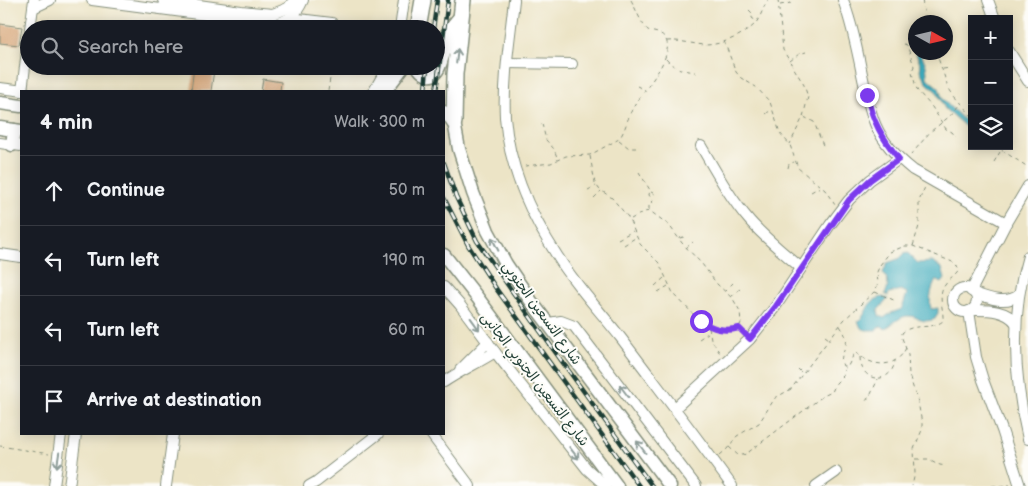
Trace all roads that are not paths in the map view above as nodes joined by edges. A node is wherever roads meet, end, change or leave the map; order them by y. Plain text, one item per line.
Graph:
1 (50, 0) edge
2 (92, 0) edge
3 (163, 0) edge
4 (404, 0) edge
5 (424, 0) edge
6 (463, 0) edge
7 (514, 0) edge
8 (843, 0) edge
9 (988, 0) edge
10 (299, 2) edge
11 (33, 4) edge
12 (199, 10) junction
13 (993, 15) edge
14 (290, 18) junction
15 (461, 19) junction
16 (31, 20) edge
17 (253, 20) edge
18 (286, 20) edge
19 (311, 20) joint
20 (401, 20) edge
21 (420, 20) edge
22 (445, 43) edge
23 (1013, 57) edge
24 (507, 63) junction
25 (572, 64) dead end
26 (25, 75) edge
27 (383, 75) edge
28 (395, 75) edge
29 (1028, 81) edge
30 (0, 88) edge
31 (23, 90) edge
32 (375, 90) edge
33 (384, 90) edge
34 (20, 91) edge
35 (0, 104) edge
36 (20, 106) edge
37 (449, 117) edge
38 (0, 128) edge
39 (18, 131) edge
40 (11, 144) edge
41 (702, 146) dead end
42 (901, 161) junction
43 (1028, 186) edge
44 (1006, 223) junction
45 (0, 254) edge
46 (445, 256) edge
47 (1028, 256) edge
48 (20, 257) edge
49 (801, 268) junction
50 (445, 288) edge
51 (973, 292) junction
52 (1019, 295) junction
53 (970, 310) junction
54 (549, 323) junction
55 (1016, 323) junction
56 (488, 342) junction
57 (495, 352) junction
58 (459, 371) junction
59 (445, 381) edge
60 (675, 408) junction
61 (61, 435) edge
62 (76, 435) edge
63 (173, 435) edge
64 (377, 435) edge
65 (432, 435) edge
66 (1028, 439) edge
67 (836, 472) dead end
68 (313, 485) edge
69 (467, 485) edge
70 (1019, 485) edge
71 (54, 486) edge
72 (69, 486) edge
73 (166, 486) edge
74 (606, 486) edge
75 (617, 486) edge
76 (670, 486) edge
77 (696, 486) edge
78 (732, 486) edge
79 (816, 486) edge

1 - 11 street
2 - 12 street
3 - 12 street
4 - 20 street
5 - 21 highway
6 - 15 highway, شارع التسعين الجنوبي
7 - 24 street
8 - 42 street
9 - 13 street
10 - 12 street
10 - 14 street
10 - 19 street
11 - 16 street
12 - 17 street
14 - 18 street
14 - 19 street
15 - 22 highway
37 -> 15 highway, شارع التسعين الجنوبي
23 - 29 street
24 - 25 street
24 - 60 street
26 - 31 street
27 - 32 street
28 - 33 highway
30 - 34 street
35 - 36 main road
54 -> 37 main road, شارع التسعين الجنوبي
38 - 39 main road
39 - 40 main road
41 - 49 street
42 - 44 street
42 - 49 street
43 - 44 street
44 - 51 street
45 - 48 street
46 - 75 main road
47 - 52 street
49 - 60 street
50 -> 56 street, شارع التسعين الجنوبي الجانبى
51 - 52 street
51 - 53 street
51 - 53 street
52 - 55 street
53 - 55 street
53 - 70 street
76 -> 54 main road, شارع التسعين الجنوبي
77 -> 54 street
55 - 66 street
56 - 57 street, شارع التسعين الجنوبي الجانبى
56 - 58 street
57 - 58 street
57 -> 74 street, شارع التسعين الجنوبي الجانبى
58 - 59 street
60 - 78 street
61 -> 71 street
62 - 72 street
63 - 73 street
64 - 68 street
65 - 69 street
67 - 79 street

